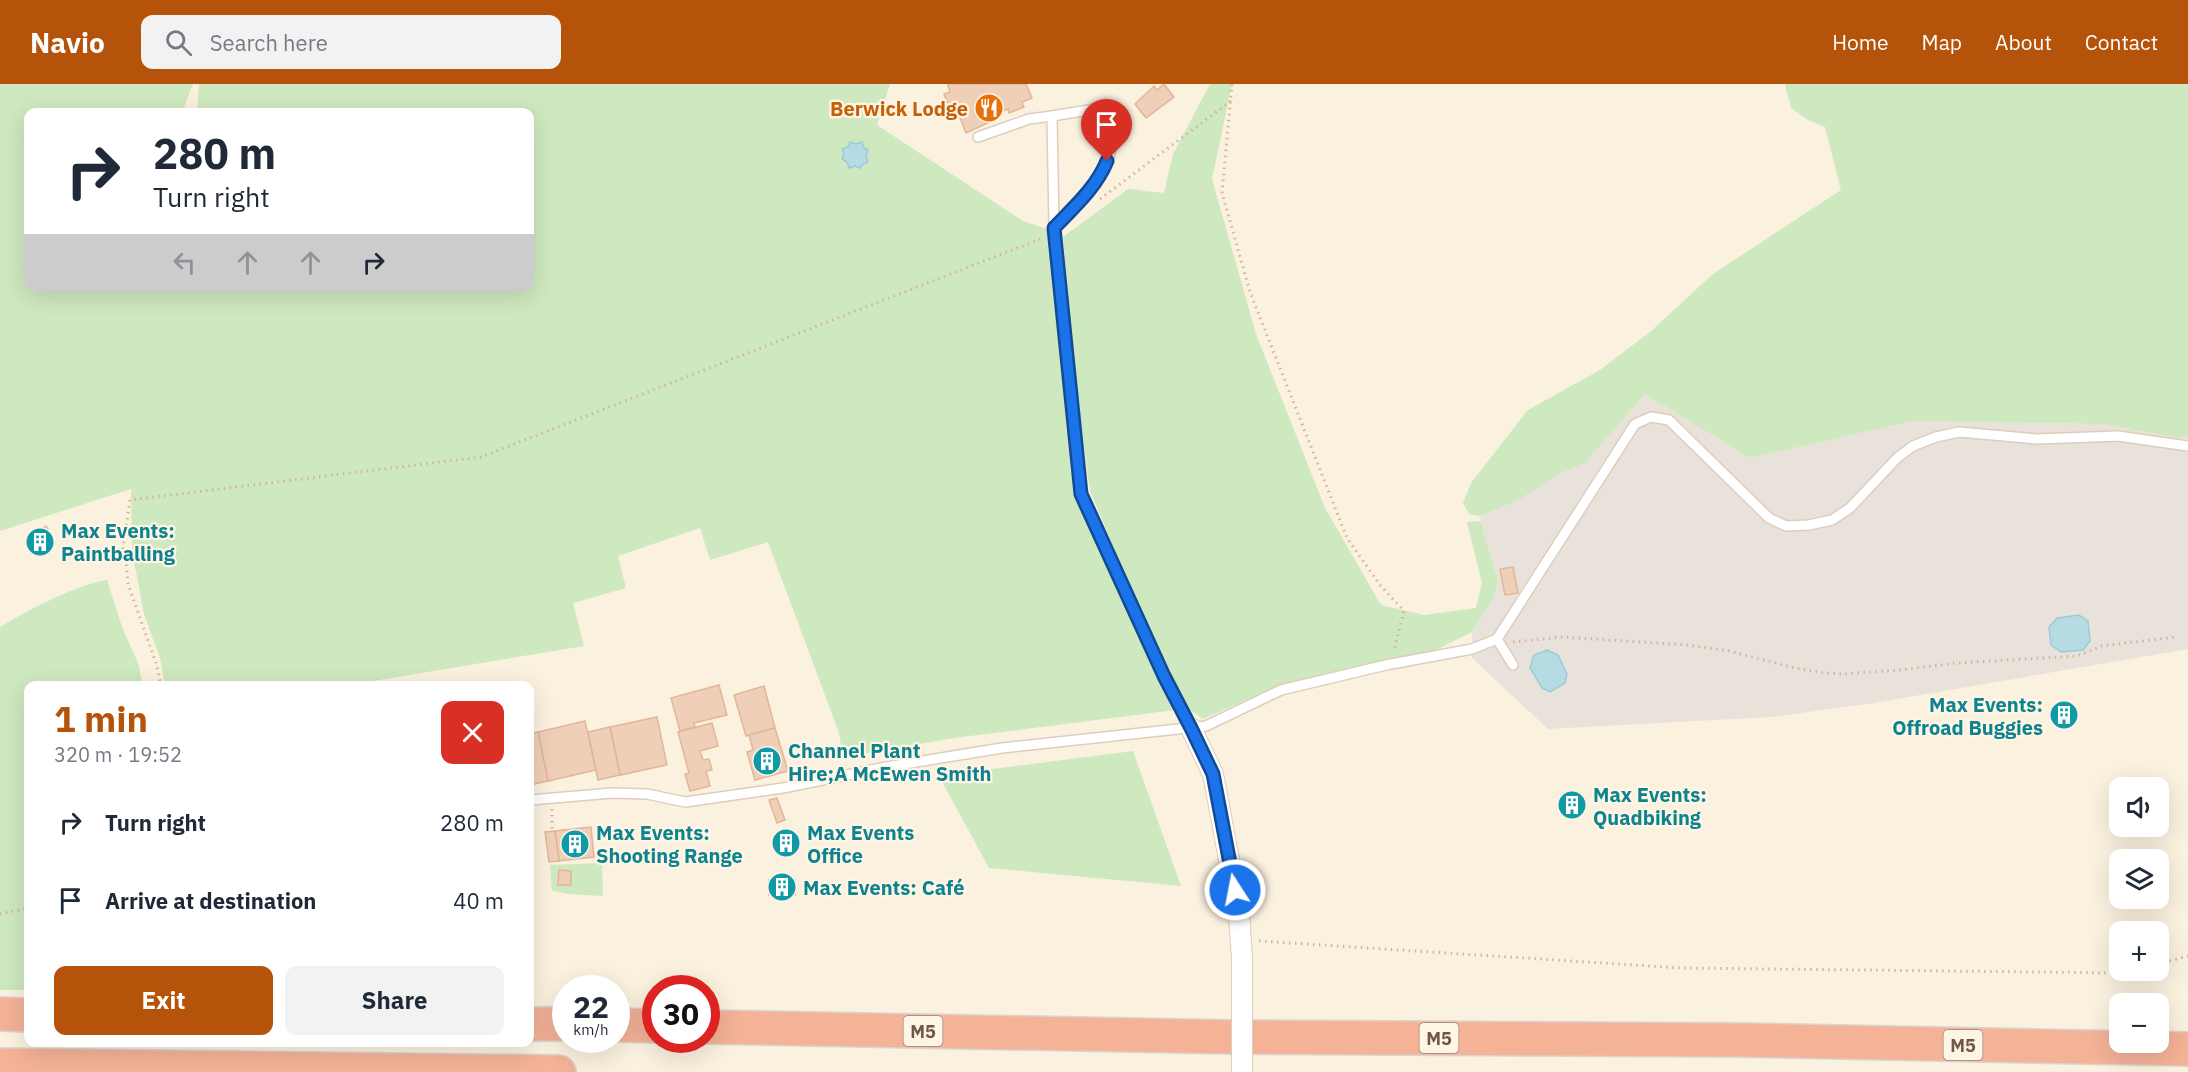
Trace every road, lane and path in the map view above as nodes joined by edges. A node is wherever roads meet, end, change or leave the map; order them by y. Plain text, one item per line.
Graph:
1 (1232, 84) edge
2 (1231, 101) junction
3 (1052, 116) junction
4 (978, 137) dead end
5 (1093, 205) dead end
6 (1054, 231) junction
7 (2188, 446) edge
8 (63, 555) dead end
9 (122, 555) junction
10 (2176, 637) dead end
11 (1500, 643) junction
12 (1398, 663) junction
13 (1513, 664) dead end
14 (160, 681) edge
15 (1191, 728) junction
16 (551, 798) junction
17 (534, 800) edge
18 (552, 832) dead end
19 (24, 909) edge
20 (0, 914) edge
21 (1242, 949) junction
22 (2188, 956) edge
23 (2169, 961) edge
24 (2109, 973) edge
25 (0, 1014) edge
26 (24, 1015) edge
27 (534, 1024) edge
28 (552, 1024) edge
29 (720, 1027) edge
30 (2188, 1049) edge
31 (0, 1065) edge
32 (559, 1072) edge
33 (1242, 1072) edge

1 - 2 path
2 - 5 path
2 - 12 path
3 - 4 lane
3 - 6 lane
3 - 6 lane
6 - 9 path
6 - 15 lane
7 - 11 lane
8 - 9 path
9 - 14 path
10 - 11 path
11 - 12 lane
11 - 13 lane
12 - 15 lane
15 - 16 lane
15 - 21 street
16 - 17 lane
16 - 18 path
19 - 20 path
21 - 24 path
21 - 33 street, bridge
22 - 23 path
25 - 26 highway
27 - 28 highway
29 - 30 highway, M5
31 - 32 highway

